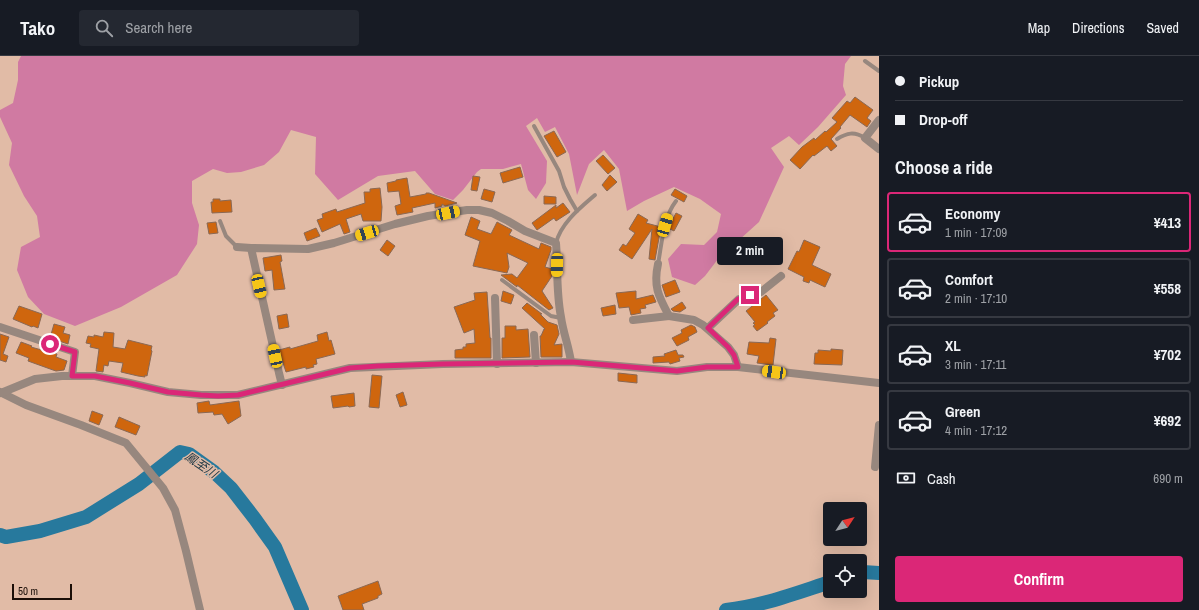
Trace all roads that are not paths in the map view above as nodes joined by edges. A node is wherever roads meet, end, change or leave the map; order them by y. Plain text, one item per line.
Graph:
1 (865, 61) dead end
2 (879, 71) edge
3 (879, 120) edge
4 (534, 126) dead end
5 (865, 138) junction
6 (837, 139) dead end
7 (879, 149) edge
8 (595, 195) dead end
9 (676, 201) dead end
10 (577, 210) junction
11 (220, 221) dead end
12 (556, 243) junction
13 (237, 247) joint
14 (251, 248) junction
15 (658, 264) joint
16 (781, 276) dead end
17 (502, 280) dead end
18 (495, 298) dead end
19 (669, 316) junction
20 (561, 318) junction
21 (633, 320) dead end
22 (0, 327) edge
23 (708, 328) junction
24 (534, 335) dead end
25 (572, 362) junction
26 (536, 363) junction
27 (497, 364) junction
28 (738, 367) junction
29 (72, 376) junction
30 (879, 383) edge
31 (282, 385) junction
32 (1, 392) edge
33 (879, 425) edge
34 (875, 466) dead end
35 (200, 610) edge

1 - 2 lane
3 - 5 street
4 - 10 lane
5 - 6 lane
5 - 7 street
8 - 10 lane
9 - 15 lane
10 - 12 lane
11 - 13 lane
12 - 14 street
12 - 20 street
13 - 14 street
14 - 31 street
15 - 19 street
16 - 23 street
17 - 20 lane
18 - 27 street
19 - 21 street
19 - 23 street
20 - 25 street
22 - 29 street
23 - 28 street
24 - 26 street
25 - 26 street
25 - 28 street
26 - 27 street
27 - 31 street
28 - 30 street
29 - 31 street
29 - 32 street
32 - 35 street
33 - 34 street

